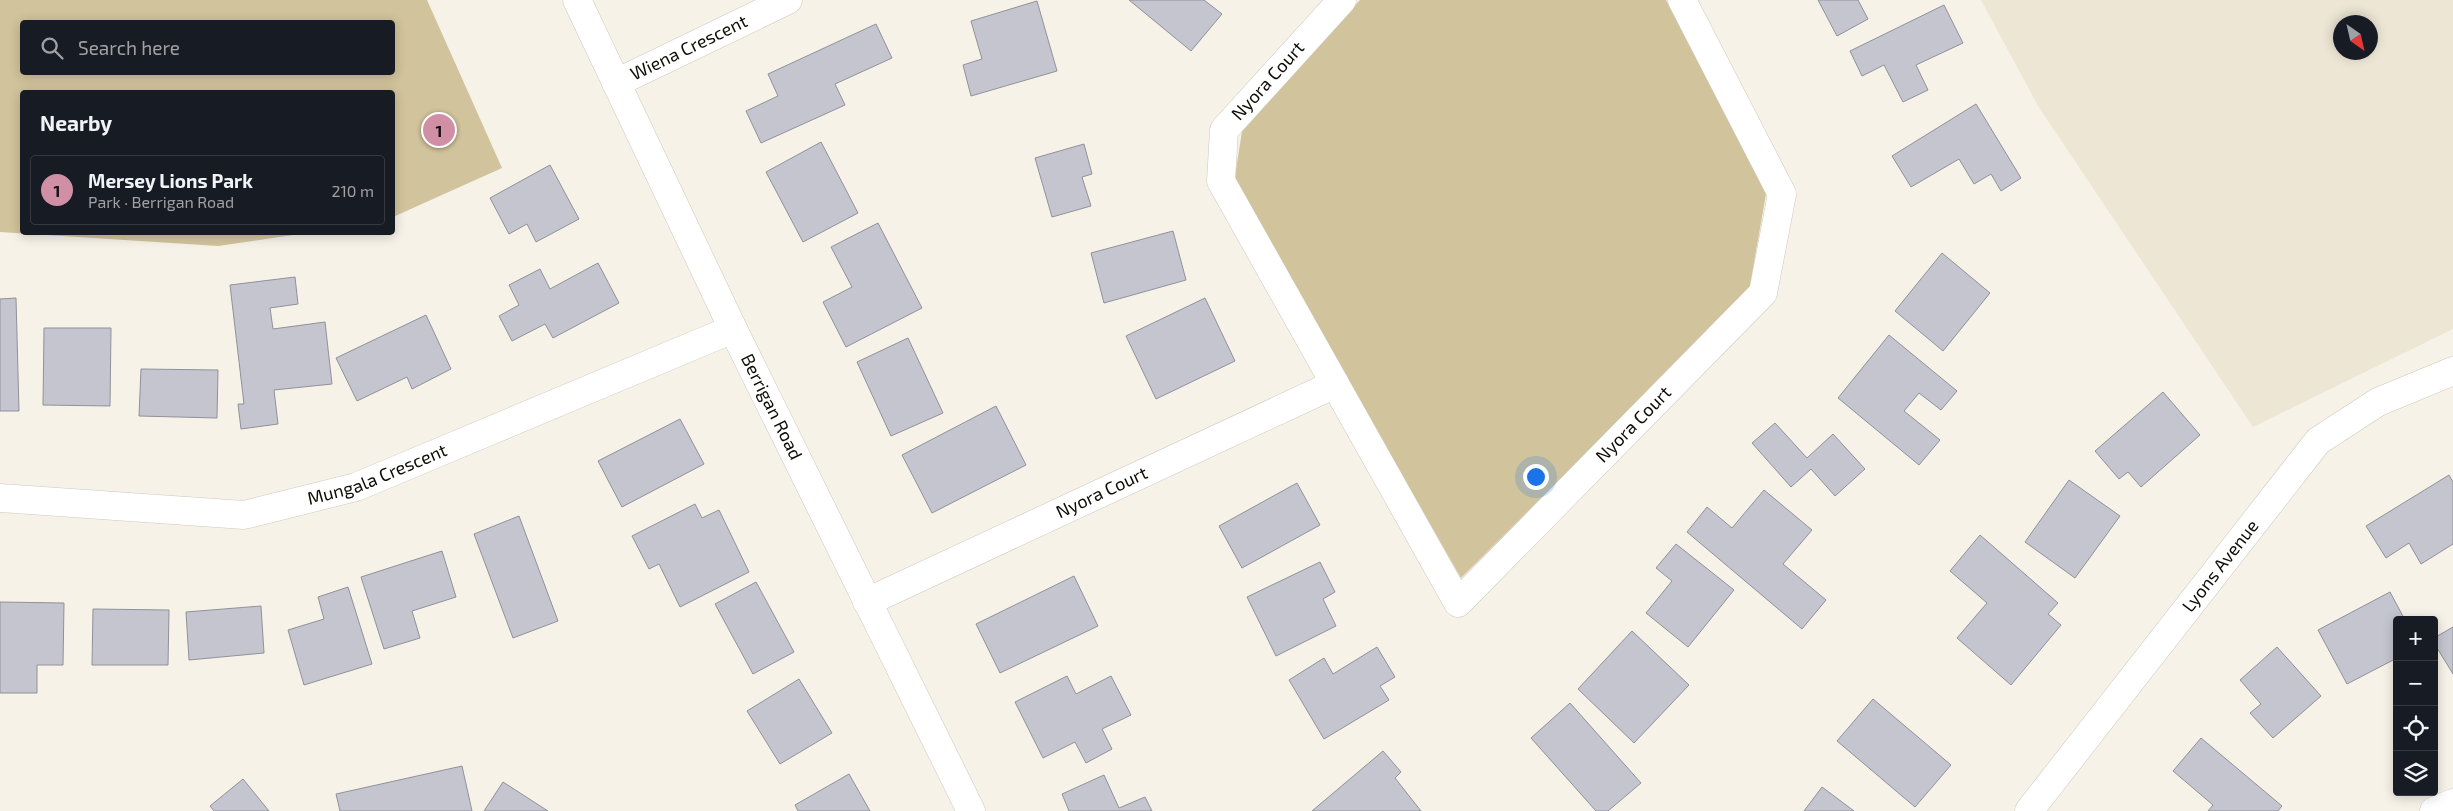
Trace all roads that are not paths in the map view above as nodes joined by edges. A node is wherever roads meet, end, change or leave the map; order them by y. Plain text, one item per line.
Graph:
1 (577, 0) edge
2 (788, 0) edge
3 (1342, 0) edge
4 (1682, 0) edge
5 (616, 83) junction
6 (733, 329) junction
7 (2453, 371) edge
8 (1335, 384) junction
9 (0, 498) edge
10 (867, 602) junction
11 (2453, 803) edge
12 (971, 811) edge
13 (2029, 811) edge
14 (2434, 811) edge

1 - 5 street, Berrigan Road
2 - 5 street, Wiena Crescent
3 - 8 street, Nyora Court
4 - 8 street, Nyora Court
5 - 6 street, Berrigan Road
6 - 9 street, Mungala Crescent
6 - 10 street, Berrigan Road
7 - 13 street, Lyons Avenue
8 - 10 street, Nyora Court
10 - 12 street, Berrigan Road
11 - 14 street

